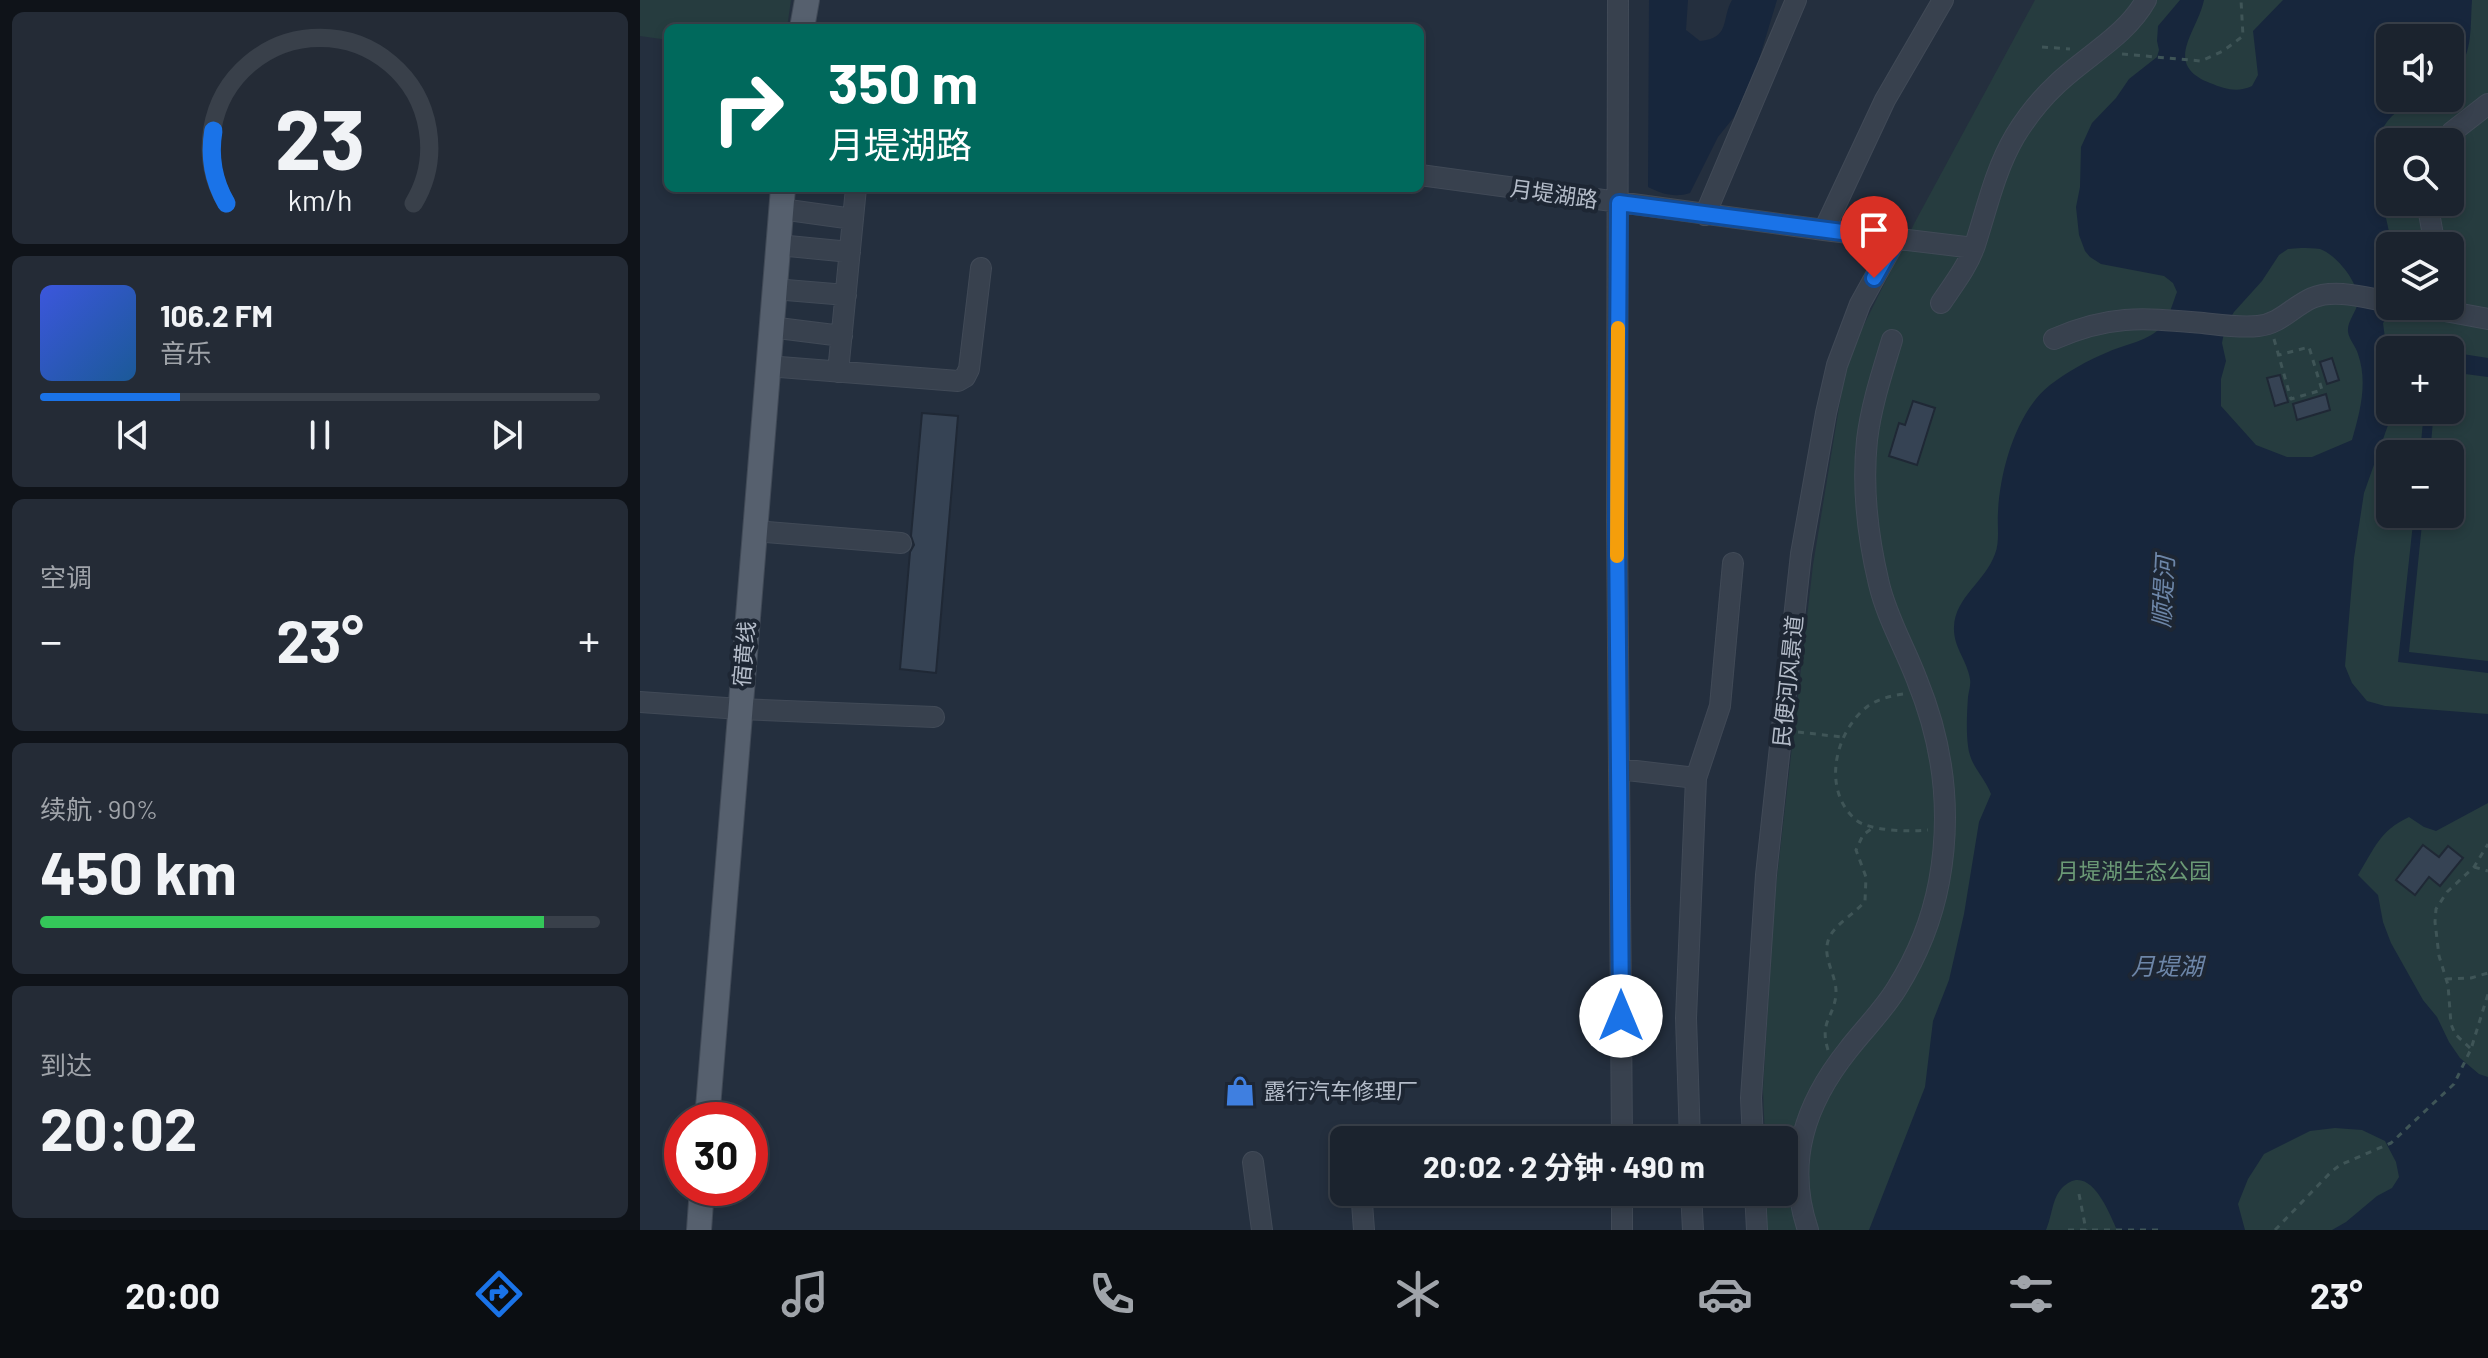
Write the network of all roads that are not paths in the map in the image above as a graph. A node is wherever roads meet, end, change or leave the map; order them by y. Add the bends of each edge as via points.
1 (807, 0) edge
2 (1618, 0) edge
3 (1796, 0) edge
4 (1943, 0) edge
5 (2146, 0) edge
6 (803, 24) edge
7 (2488, 104) edge
8 (2457, 128) edge
9 (1424, 176) edge
10 (856, 192) edge
11 (782, 198) edge
12 (1619, 203) junction
13 (1705, 215) junction
14 (853, 219) junction
15 (1824, 230) junction
16 (1896, 239) junction
17 (778, 245) junction
18 (1974, 248) junction
19 (850, 252) junction
20 (981, 268) dead end
21 (774, 289) junction
22 (846, 295) junction
23 (2376, 300) edge
24 (1941, 303) dead end
25 (2464, 314) edge
26 (2488, 319) edge
27 (770, 327) junction
28 (842, 336) junction
29 (2054, 339) dead end
30 (1892, 340) dead end
31 (767, 366) junction
32 (838, 372) junction
33 (754, 531) junction
34 (901, 543) dead end
35 (1733, 563) dead end
36 (640, 702) edge
37 (740, 709) junction
38 (934, 717) dead end
39 (1619, 769) junction
40 (1696, 778) junction
41 (708, 1102) edge
42 (1622, 1126) edge
43 (1690, 1126) edge
44 (1752, 1126) edge
45 (1253, 1162) dead end
46 (701, 1206) edge
47 (1362, 1206) edge
48 (1622, 1206) edge
49 (1692, 1206) edge
50 (1756, 1206) edge
51 (699, 1230) edge
52 (1262, 1230) edge
53 (1364, 1230) edge
54 (1622, 1230) edge
55 (1693, 1230) edge
56 (1757, 1230) edge
57 (1808, 1230) edge

1 - 6 main road
2 - 12 street
3 - 13 street
4 - 15 street via 1885,100
5 - 18 street via 2122,30 2058,83 2016,135
7 - 8 street
9 - 12 street, 月堤湖路
10 - 14 street
11 - 14 street
11 - 17 main road, 宿黄线
12 - 13 street, 月堤湖路
12 - 39 street
13 - 15 street, 月堤湖路
14 - 19 street
15 - 16 street, 月堤湖路
16 - 18 street, 月堤湖路
16 - 44 street, 民便河风景道 via 1860,304 1837,365 1801,554 1766,875
17 - 19 street
17 - 21 main road, 宿黄线
18 - 24 street
19 - 22 street
20 - 32 street via 965,377 958,381
21 - 22 street
21 - 27 main road, 宿黄线
22 - 28 street
23 - 29 street via 2322,295 2270,324 2144,318 2100,322
25 - 26 street
27 - 28 street
27 - 31 main road, 宿黄线
28 - 32 street
30 - 57 street via 1867,440 1871,547 1890,620 1922,694 1939,756 1946,828 1938,885 1920,945 1897,988 1835,1068 1804,1131 1797,1177
31 - 32 street
31 - 33 main road, 宿黄线
33 - 34 street
33 - 37 main road, 宿黄线
35 - 40 street via 1720,706
36 - 37 street
37 - 38 street
37 - 41 main road, 宿黄线
39 - 40 street
39 - 42 street
40 - 43 street via 1686,1018
45 - 52 street
46 - 51 main road
47 - 53 street
48 - 54 street
49 - 55 street
50 - 56 street

